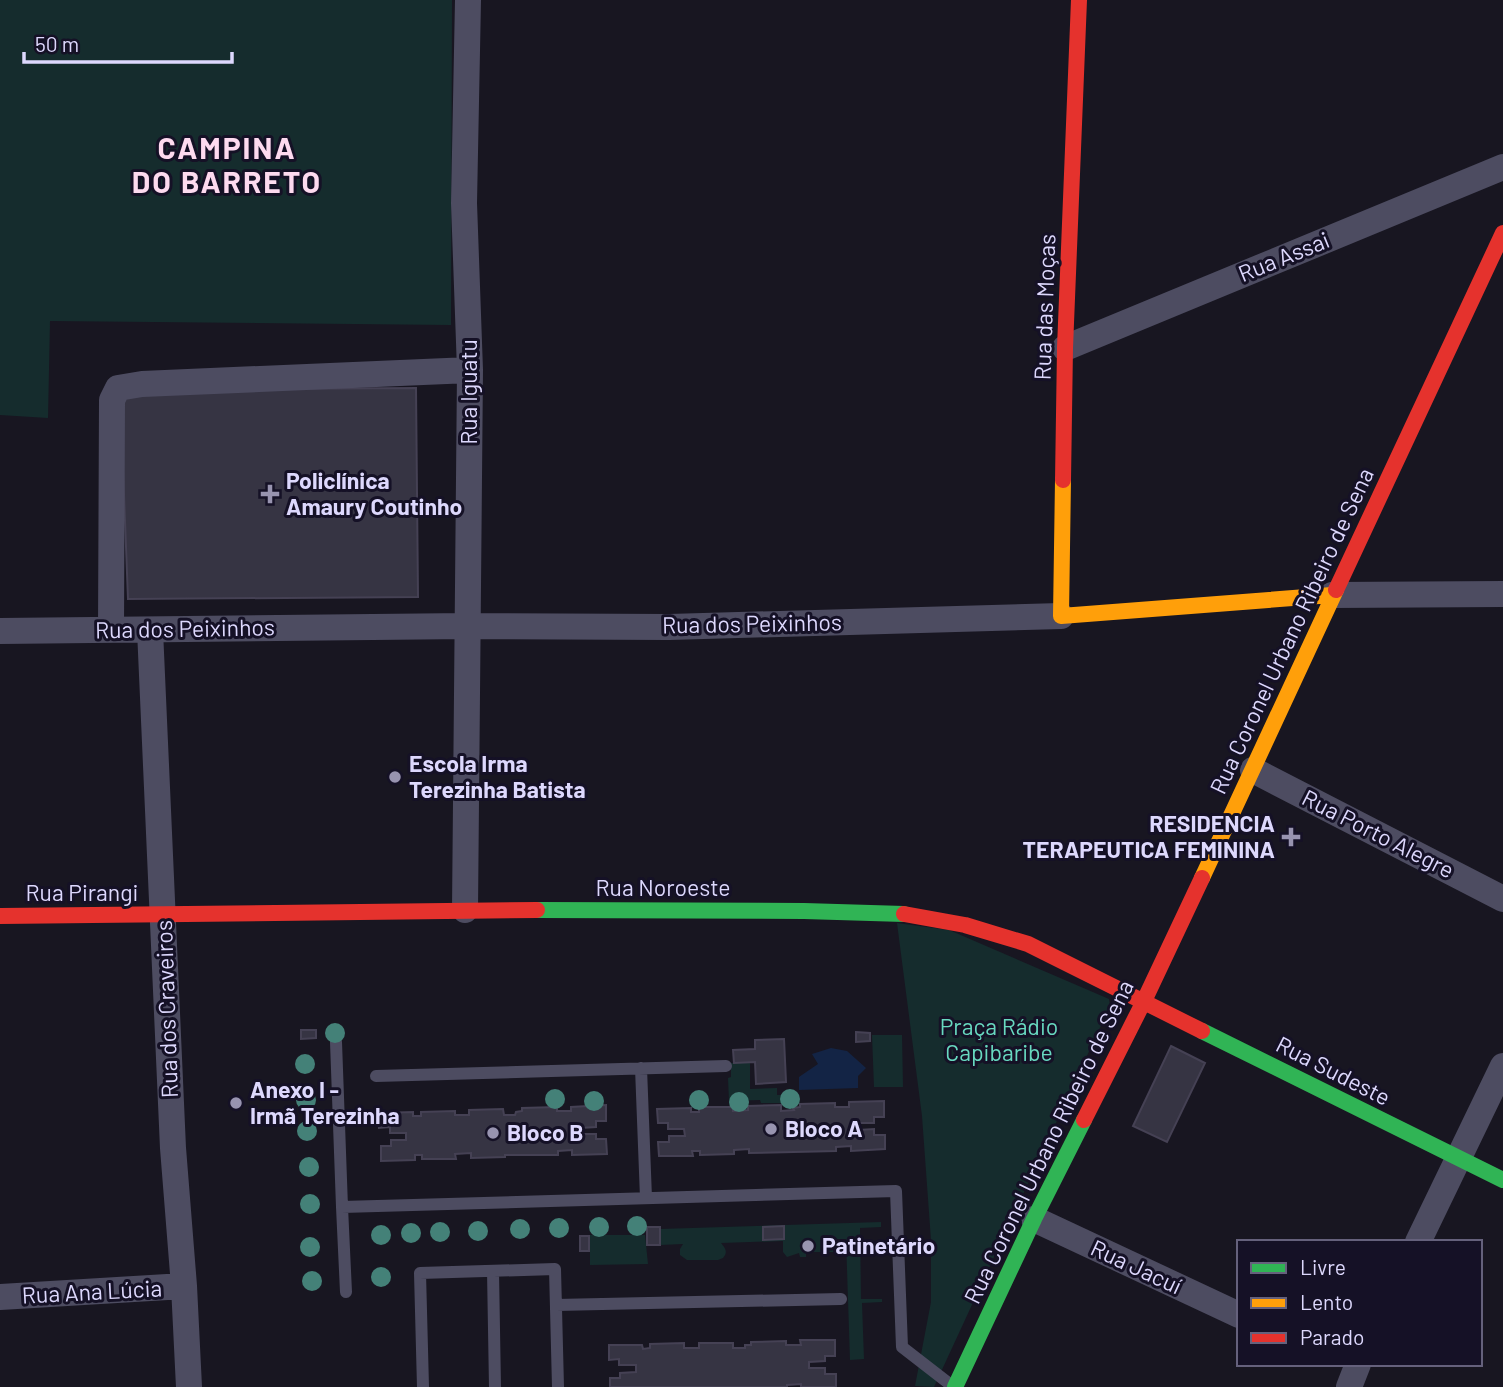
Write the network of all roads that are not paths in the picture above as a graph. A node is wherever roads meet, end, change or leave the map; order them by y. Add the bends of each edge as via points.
1 (468, 0) edge
2 (1079, 0) edge
3 (1503, 167) edge
4 (1503, 233) edge
5 (1065, 348) junction
6 (470, 369) junction
7 (1503, 594) edge
8 (1332, 595) junction
9 (1061, 617) junction
10 (467, 626) junction
11 (111, 630) junction
12 (150, 630) junction
13 (0, 631) edge
14 (1253, 770) junction
15 (1503, 899) edge
16 (465, 910) junction
17 (164, 915) junction
18 (0, 916) edge
19 (1144, 1001) junction
20 (336, 1042) dead end
21 (726, 1066) dead end
22 (1503, 1066) edge
23 (641, 1068) junction
24 (376, 1076) dead end
25 (1458, 1159) junction
26 (1503, 1180) edge
27 (646, 1198) junction
28 (342, 1207) junction
29 (1034, 1219) junction
30 (1419, 1240) edge
31 (493, 1271) junction
32 (184, 1286) junction
33 (346, 1293) dead end
34 (0, 1297) edge
35 (841, 1299) dead end
36 (556, 1305) junction
37 (1237, 1314) edge
38 (189, 1387) edge
39 (423, 1387) edge
40 (495, 1387) edge
41 (558, 1387) edge
42 (955, 1387) edge

1 - 6 street, Rua Iguatu via 464,203
2 - 5 street, Rua das Moças
3 - 5 street, Rua Assai
4 - 8 street, Rua Coronel Urbano Ribeiro de Sena
5 - 9 street, Rua das Moças
6 - 10 street, Rua Iguatu
6 - 11 street via 118,388 112,400
7 - 8 street, Rua dos Peixinhos
8 - 9 street, Rua dos Peixinhos
8 - 14 street, Rua Coronel Urbano Ribeiro de Sena
9 - 10 street, Rua dos Peixinhos via 669,627
10 - 12 street, Rua dos Peixinhos
10 - 16 street, Rua Iguatu
11 - 12 street, Rua dos Peixinhos
11 - 13 street, Rua dos Peixinhos
12 - 17 street, Rua dos Craveiros
14 - 15 street, Rua Porto Alegre
14 - 19 street, Rua Coronel Urbano Ribeiro de Sena
16 - 17 street, Rua Noroeste
16 - 19 street, Rua Noroeste via 912,914 1028,944
17 - 18 street, Rua Pirangi
17 - 32 street, Rua dos Craveiros via 173,1148
19 - 25 street, Rua Sudeste
19 - 29 street, Rua Coronel Urbano Ribeiro de Sena
20 - 28 lane
21 - 23 lane
22 - 25 street
23 - 24 lane
23 - 27 lane
25 - 26 street, Rua Sudeste
25 - 30 street
27 - 28 lane
27 - 42 lane via 896,1191 902,1346
28 - 33 lane
29 - 37 street, Rua Jacuí
29 - 42 street, Rua Coronel Urbano Ribeiro de Sena
31 - 36 lane via 555,1269
31 - 39 lane via 420,1273
31 - 40 lane
32 - 34 street, Rua Ana Lúcia
32 - 38 street, Rua dos Craveiros
35 - 36 lane
36 - 41 lane

